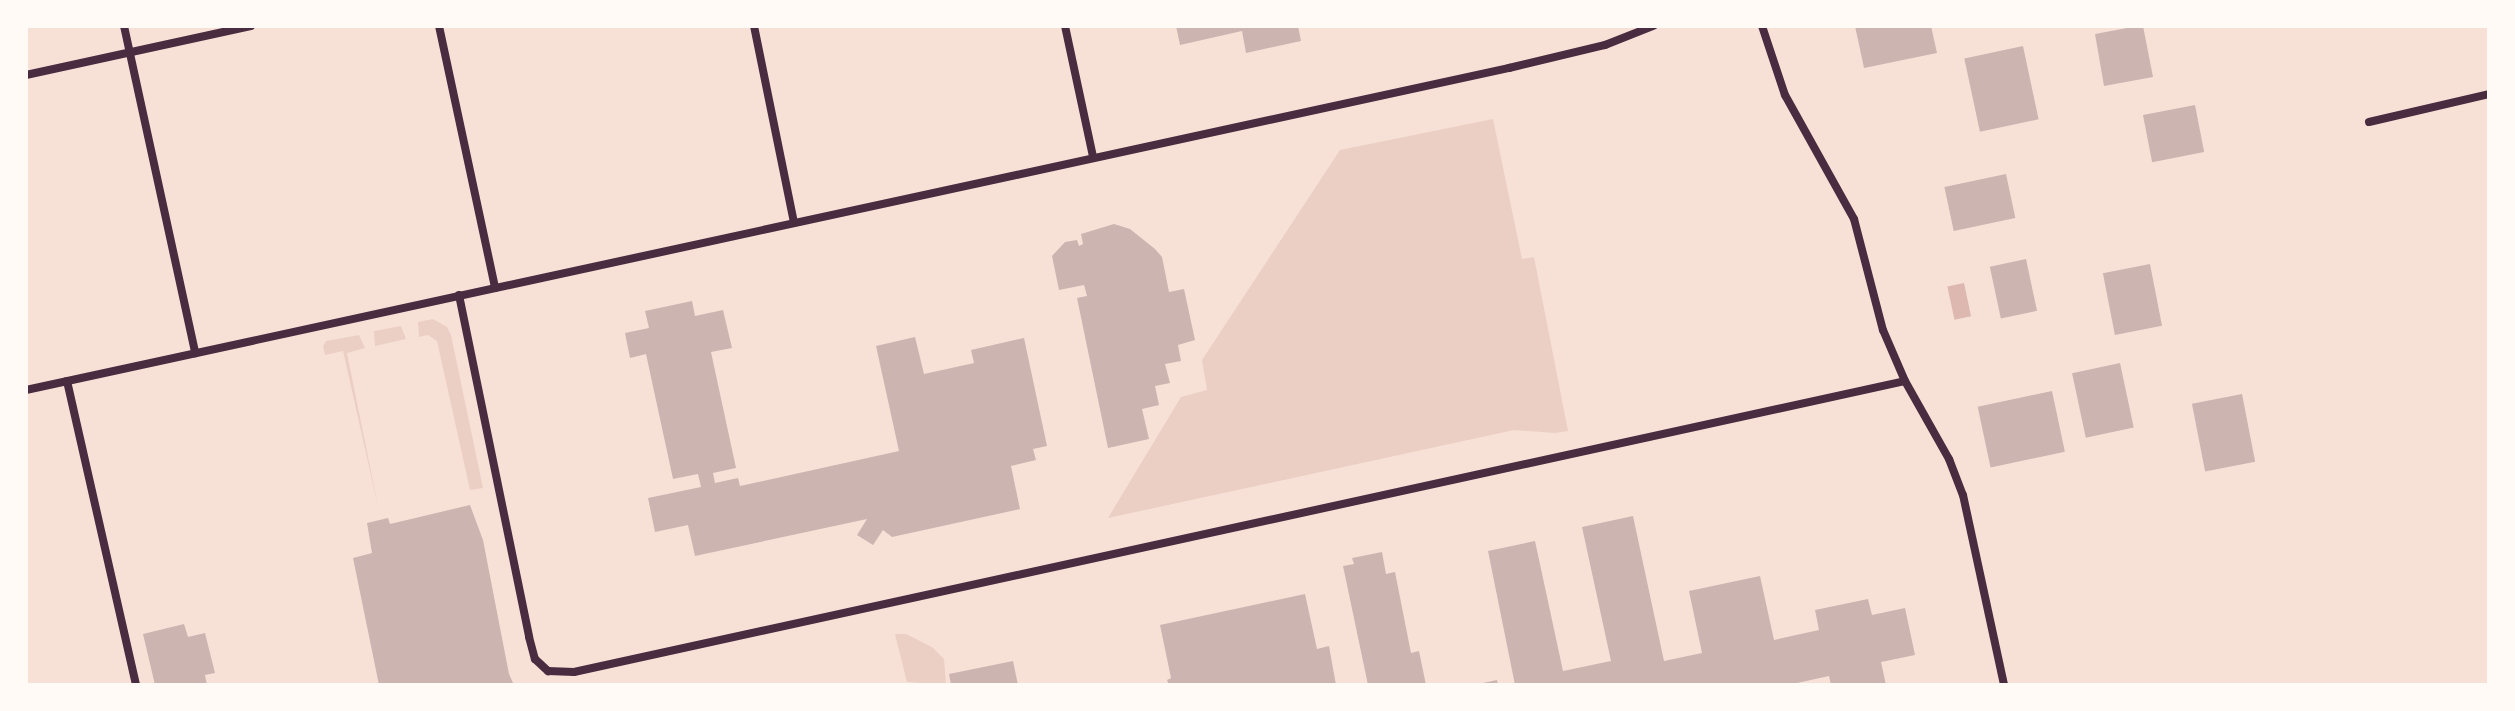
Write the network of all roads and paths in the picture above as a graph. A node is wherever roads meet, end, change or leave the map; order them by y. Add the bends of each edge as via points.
1 (124, 26) edge
2 (251, 26) edge
3 (439, 26) edge
4 (754, 26) edge
5 (1065, 26) edge
6 (1653, 26) edge
7 (1762, 26) edge
8 (130, 53) junction
9 (26, 75) edge
10 (2489, 94) edge
11 (2369, 122) dead end
12 (1093, 157) junction
13 (794, 222) junction
14 (495, 288) junction
15 (459, 295) junction
16 (195, 353) junction
17 (67, 381) junction
18 (1905, 381) junction
19 (26, 390) edge
20 (136, 685) edge
21 (2004, 685) edge

1 - 8 street
2 - 8 street
3 - 14 street
4 - 13 street
5 - 12 street
6 - 12 street via 1605,45 1509,68
7 - 18 street via 1785,95 1854,219 1883,330
8 - 9 street
8 - 16 street
10 - 11 street
12 - 13 street
13 - 14 street
14 - 15 street
15 - 16 street
15 - 18 street via 529,637 535,659 548,671 574,672
16 - 17 street
17 - 19 street
17 - 20 street
18 - 21 street via 1963,495

